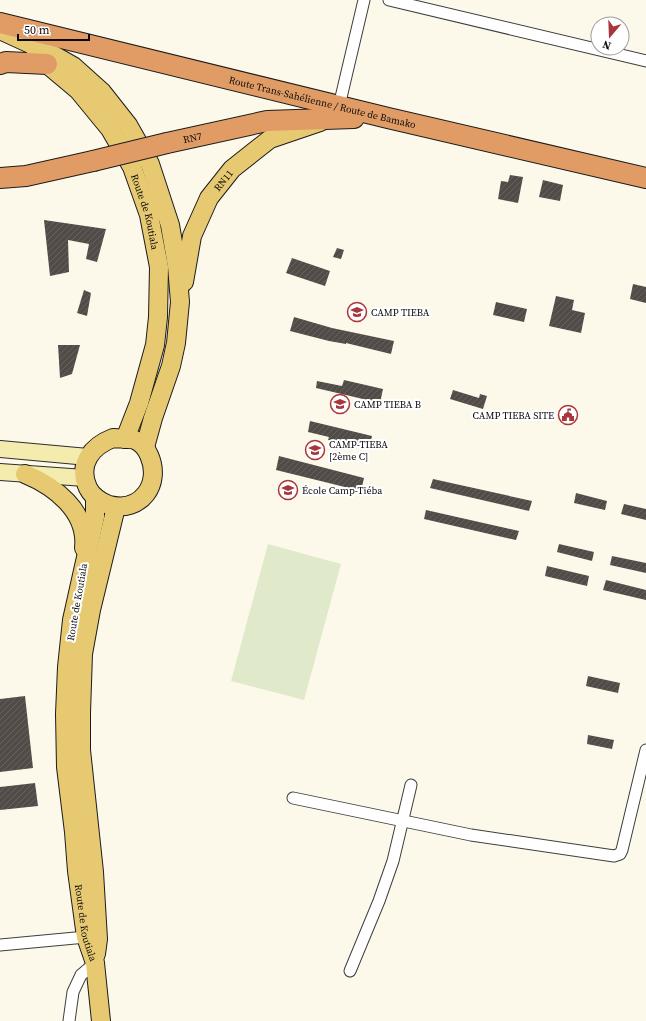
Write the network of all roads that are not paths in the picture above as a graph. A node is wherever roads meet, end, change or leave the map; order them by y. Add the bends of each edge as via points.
1 (364, 0) edge
2 (389, 0) edge
3 (0, 23) edge
4 (0, 30) edge
5 (0, 44) edge
6 (646, 62) edge
7 (0, 64) edge
8 (47, 64) junction
9 (337, 112) junction
10 (388, 118) joint
11 (0, 178) edge
12 (646, 178) edge
13 (180, 302) junction
14 (125, 439) junction
15 (145, 447) junction
16 (0, 449) edge
17 (88, 457) junction
18 (0, 472) edge
19 (25, 474) junction
20 (85, 478) junction
21 (95, 497) junction
22 (116, 506) junction
23 (78, 588) junction
24 (646, 750) edge
25 (411, 784) dead end
26 (293, 798) dead end
27 (403, 821) junction
28 (86, 937) junction
29 (0, 945) edge
30 (95, 963) junction
31 (350, 971) dead end
32 (69, 1021) edge
33 (101, 1021) edge

1 - 9 street
2 - 6 street
3 - 9 highway, Route Trans-Sahélienne / Route de Bamako
4 - 13 main road, RN11 via 73,66 102,92 128,125 150,164 170,225
5 - 8 main road, Route de Koutiala
7 - 8 highway
8 - 14 main road, Route de Koutiala via 78,90 110,129 132,167 149,215 159,267 158,317 155,345
9 - 10 highway, RN7
9 - 11 highway, RN7, bridge via 267,121 26,176
9 - 13 main road, RN11 / RN11 via 270,139 232,169 209,198 192,236
10 - 12 highway, Route Trans-Sahélienne / Route de Bamako
13 - 15 main road, RN11 via 171,366
14 - 15 main road via 135,440
14 - 17 main road via 114,438 103,442 94,448
15 - 22 main road via 152,460 152,483 138,502
16 - 17 street
17 - 20 main road
18 - 19 street
19 - 20 street
19 - 23 main road via 55,490 69,503 80,521 84,544
20 - 21 main road, Route de Koutiala
21 - 22 main road
21 - 23 main road, Route de Koutiala via 95,517
22 - 30 main road, Route de Koutiala via 83,654 81,750 94,872 98,939
23 - 28 main road, Route de Koutiala via 66,667 66,767 76,871
24 - 27 street via 622,850 614,856 471,835
25 - 27 street
26 - 27 street
27 - 31 street via 379,901
28 - 29 street
28 - 30 main road, Route de Koutiala
30 - 32 street via 81,975 73,992
30 - 33 main road

